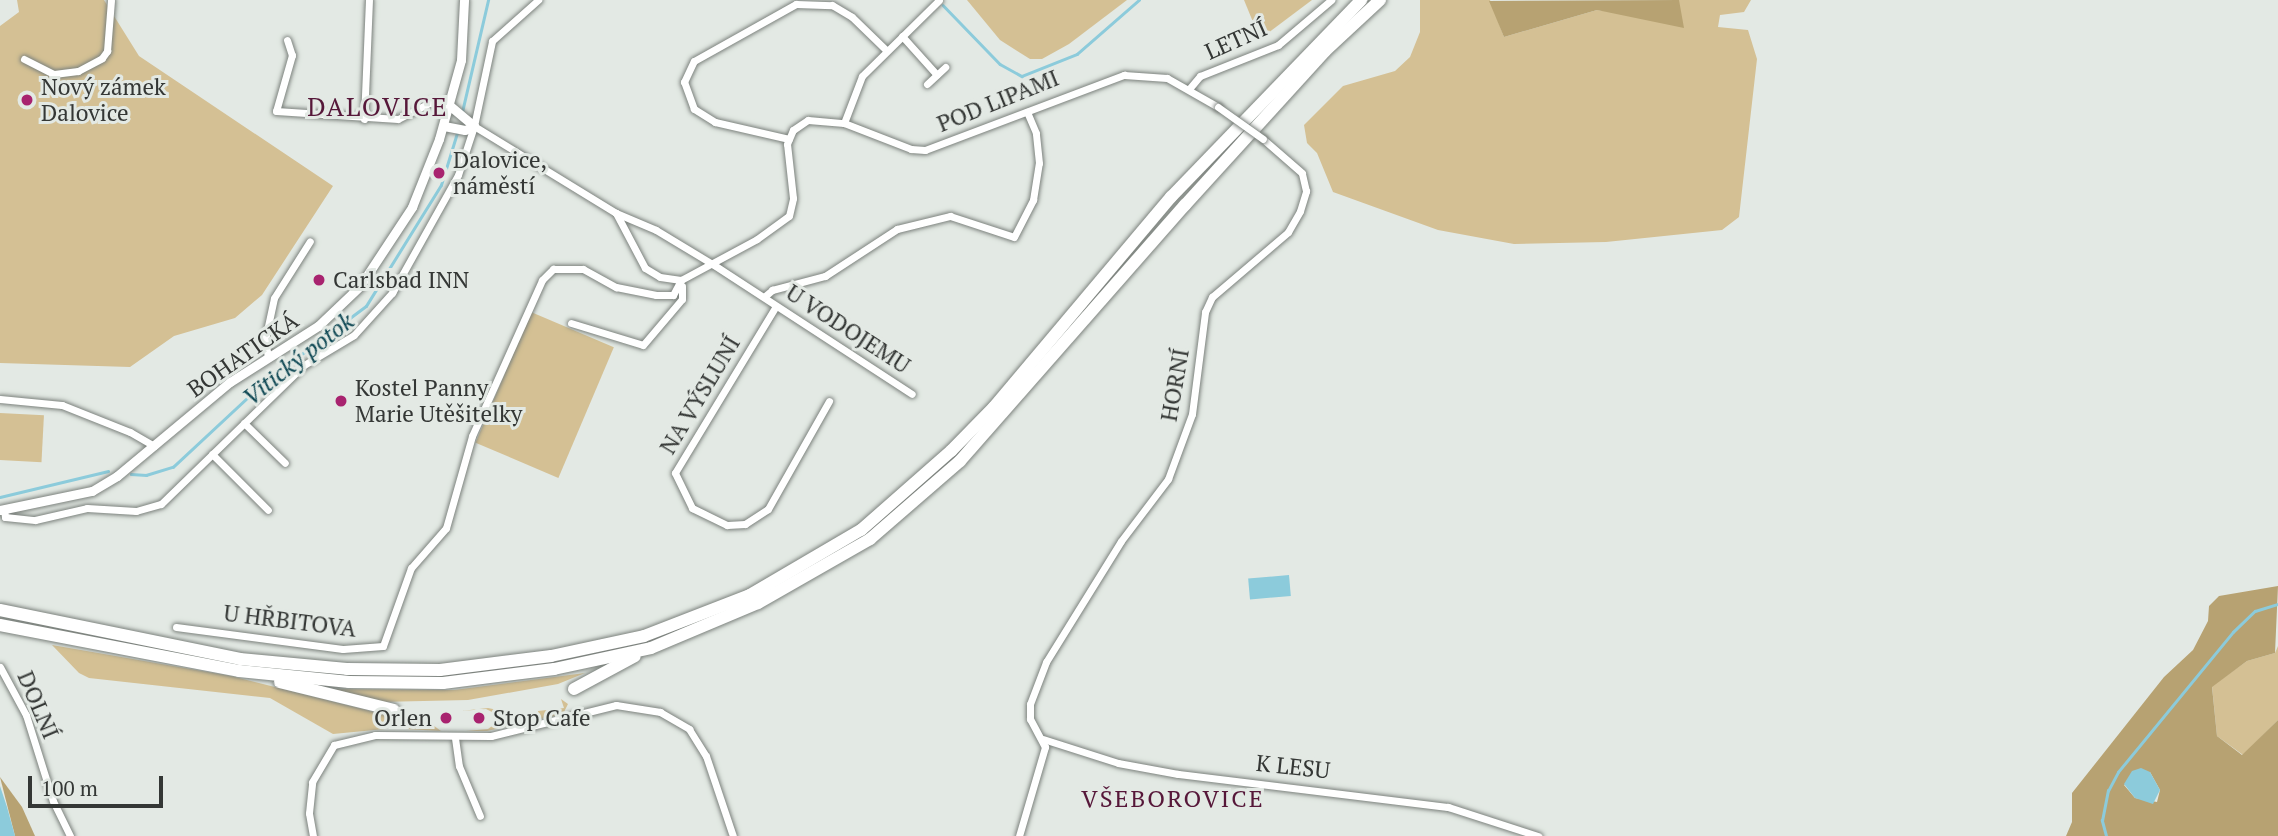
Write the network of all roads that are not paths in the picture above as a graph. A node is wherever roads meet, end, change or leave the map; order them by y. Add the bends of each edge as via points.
1 (111, 0) edge
2 (369, 0) edge
3 (464, 0) edge
4 (538, 0) edge
5 (939, 0) edge
6 (1331, 0) edge
7 (1361, 0) edge
8 (1380, 0) edge
9 (902, 36) junction
10 (288, 40) dead end
11 (886, 50) junction
12 (24, 59) dead end
13 (945, 67) dead end
14 (937, 75) junction
15 (927, 84) dead end
16 (1189, 89) junction
17 (452, 109) junction
18 (1027, 112) junction
19 (365, 119) junction
20 (844, 123) junction
21 (447, 127) junction
22 (469, 128) junction
23 (789, 139) junction
24 (616, 213) junction
25 (310, 241) dead end
26 (714, 265) junction
27 (681, 283) junction
28 (764, 297) junction
29 (776, 306) junction
30 (571, 323) dead end
31 (268, 357) junction
32 (912, 394) dead end
33 (0, 399) edge
34 (829, 401) dead end
35 (244, 423) junction
36 (153, 446) junction
37 (212, 454) junction
38 (285, 463) dead end
39 (268, 510) dead end
40 (3, 512) edge
41 (0, 610) edge
42 (0, 625) edge
43 (176, 627) dead end
44 (651, 648) junction
45 (0, 667) edge
46 (239, 671) junction
47 (574, 689) dead end
48 (394, 710) dead end
49 (456, 738) junction
50 (1043, 739) junction
51 (480, 816) dead end
52 (70, 836) edge
53 (313, 836) edge
54 (733, 836) edge
55 (1019, 836) edge
56 (1538, 836) edge

1 - 12 street via 107,51 102,58 78,71 54,74
2 - 19 street
3 - 17 street, BOHATICKÁ via 461,60
4 - 22 street via 492,41
5 - 9 street
6 - 16 street, LETNÍ via 1278,45 1200,76
7 - 41 highway via 1171,197 1003,397 951,451 861,530 750,595 644,636 537,659 440,670 347,669 240,659
8 - 44 highway via 1325,51 1194,194 960,461 870,539 758,603
9 - 11 street
9 - 14 street
10 - 19 street via 292,55 276,111
11 - 20 street via 862,76
11 - 23 street via 852,16 832,5 796,4 694,61 684,82 694,110 715,122
13 - 14 street
14 - 15 street
16 - 18 street, POD LIPAMI via 1167,78 1124,75
16 - 50 street, HORNÍ, bridge via 1263,139 1302,173 1306,191 1288,232 1212,297 1205,312 1199,375 1181,450 1168,479 1121,541 1046,662 1030,704 1030,719
17 - 19 street via 429,103 398,119
17 - 21 street, BOHATICKÁ
17 - 22 street via 467,117
18 - 20 street, POD LIPAMI via 925,150
18 - 28 street via 1036,133 1039,163 1033,200 1014,237 950,216 897,229 825,276 772,290
20 - 23 street, POD LIPAMI via 808,120
21 - 22 street
21 - 31 street, BOHATICKÁ via 412,207 360,286 318,326
22 - 24 street, U VODOJEMU
22 - 35 street via 458,175 392,293 354,335 304,365
23 - 26 street via 793,198 789,216
24 - 26 street, U VODOJEMU via 656,230
24 - 27 street via 645,268
25 - 31 street via 274,298 265,340
26 - 27 street
26 - 28 street, U VODOJEMU
27 - 30 street via 682,299 643,345
27 - 43 street, U HŘBITOVA via 673,295 635,292 583,269 552,270 542,280 472,436 446,528 411,568 383,646 343,649
28 - 29 street, U VODOJEMU
29 - 32 street, U VODOJEMU
29 - 34 street, NA VÝSLUNÍ via 675,473 692,508 727,525 745,524 768,509
31 - 36 street, BOHATICKÁ via 202,403
33 - 36 street via 62,405
35 - 37 street
35 - 38 street
36 - 40 street, BOHATICKÁ via 92,491
37 - 39 street
37 - 40 street via 169,499 147,509 87,508 35,520
42 - 46 highway
44 - 46 highway via 554,669 443,683 349,682
44 - 47 highway
45 - 52 street, DOLNÍ via 26,715 53,801
46 - 48 highway
49 - 51 street via 459,766
49 - 53 street via 375,735 334,745 312,782 309,813
49 - 54 street via 524,730 616,705 660,712 689,729 699,742
50 - 55 street via 1043,758
50 - 56 street, K LESU via 1118,763 1178,774 1448,807

